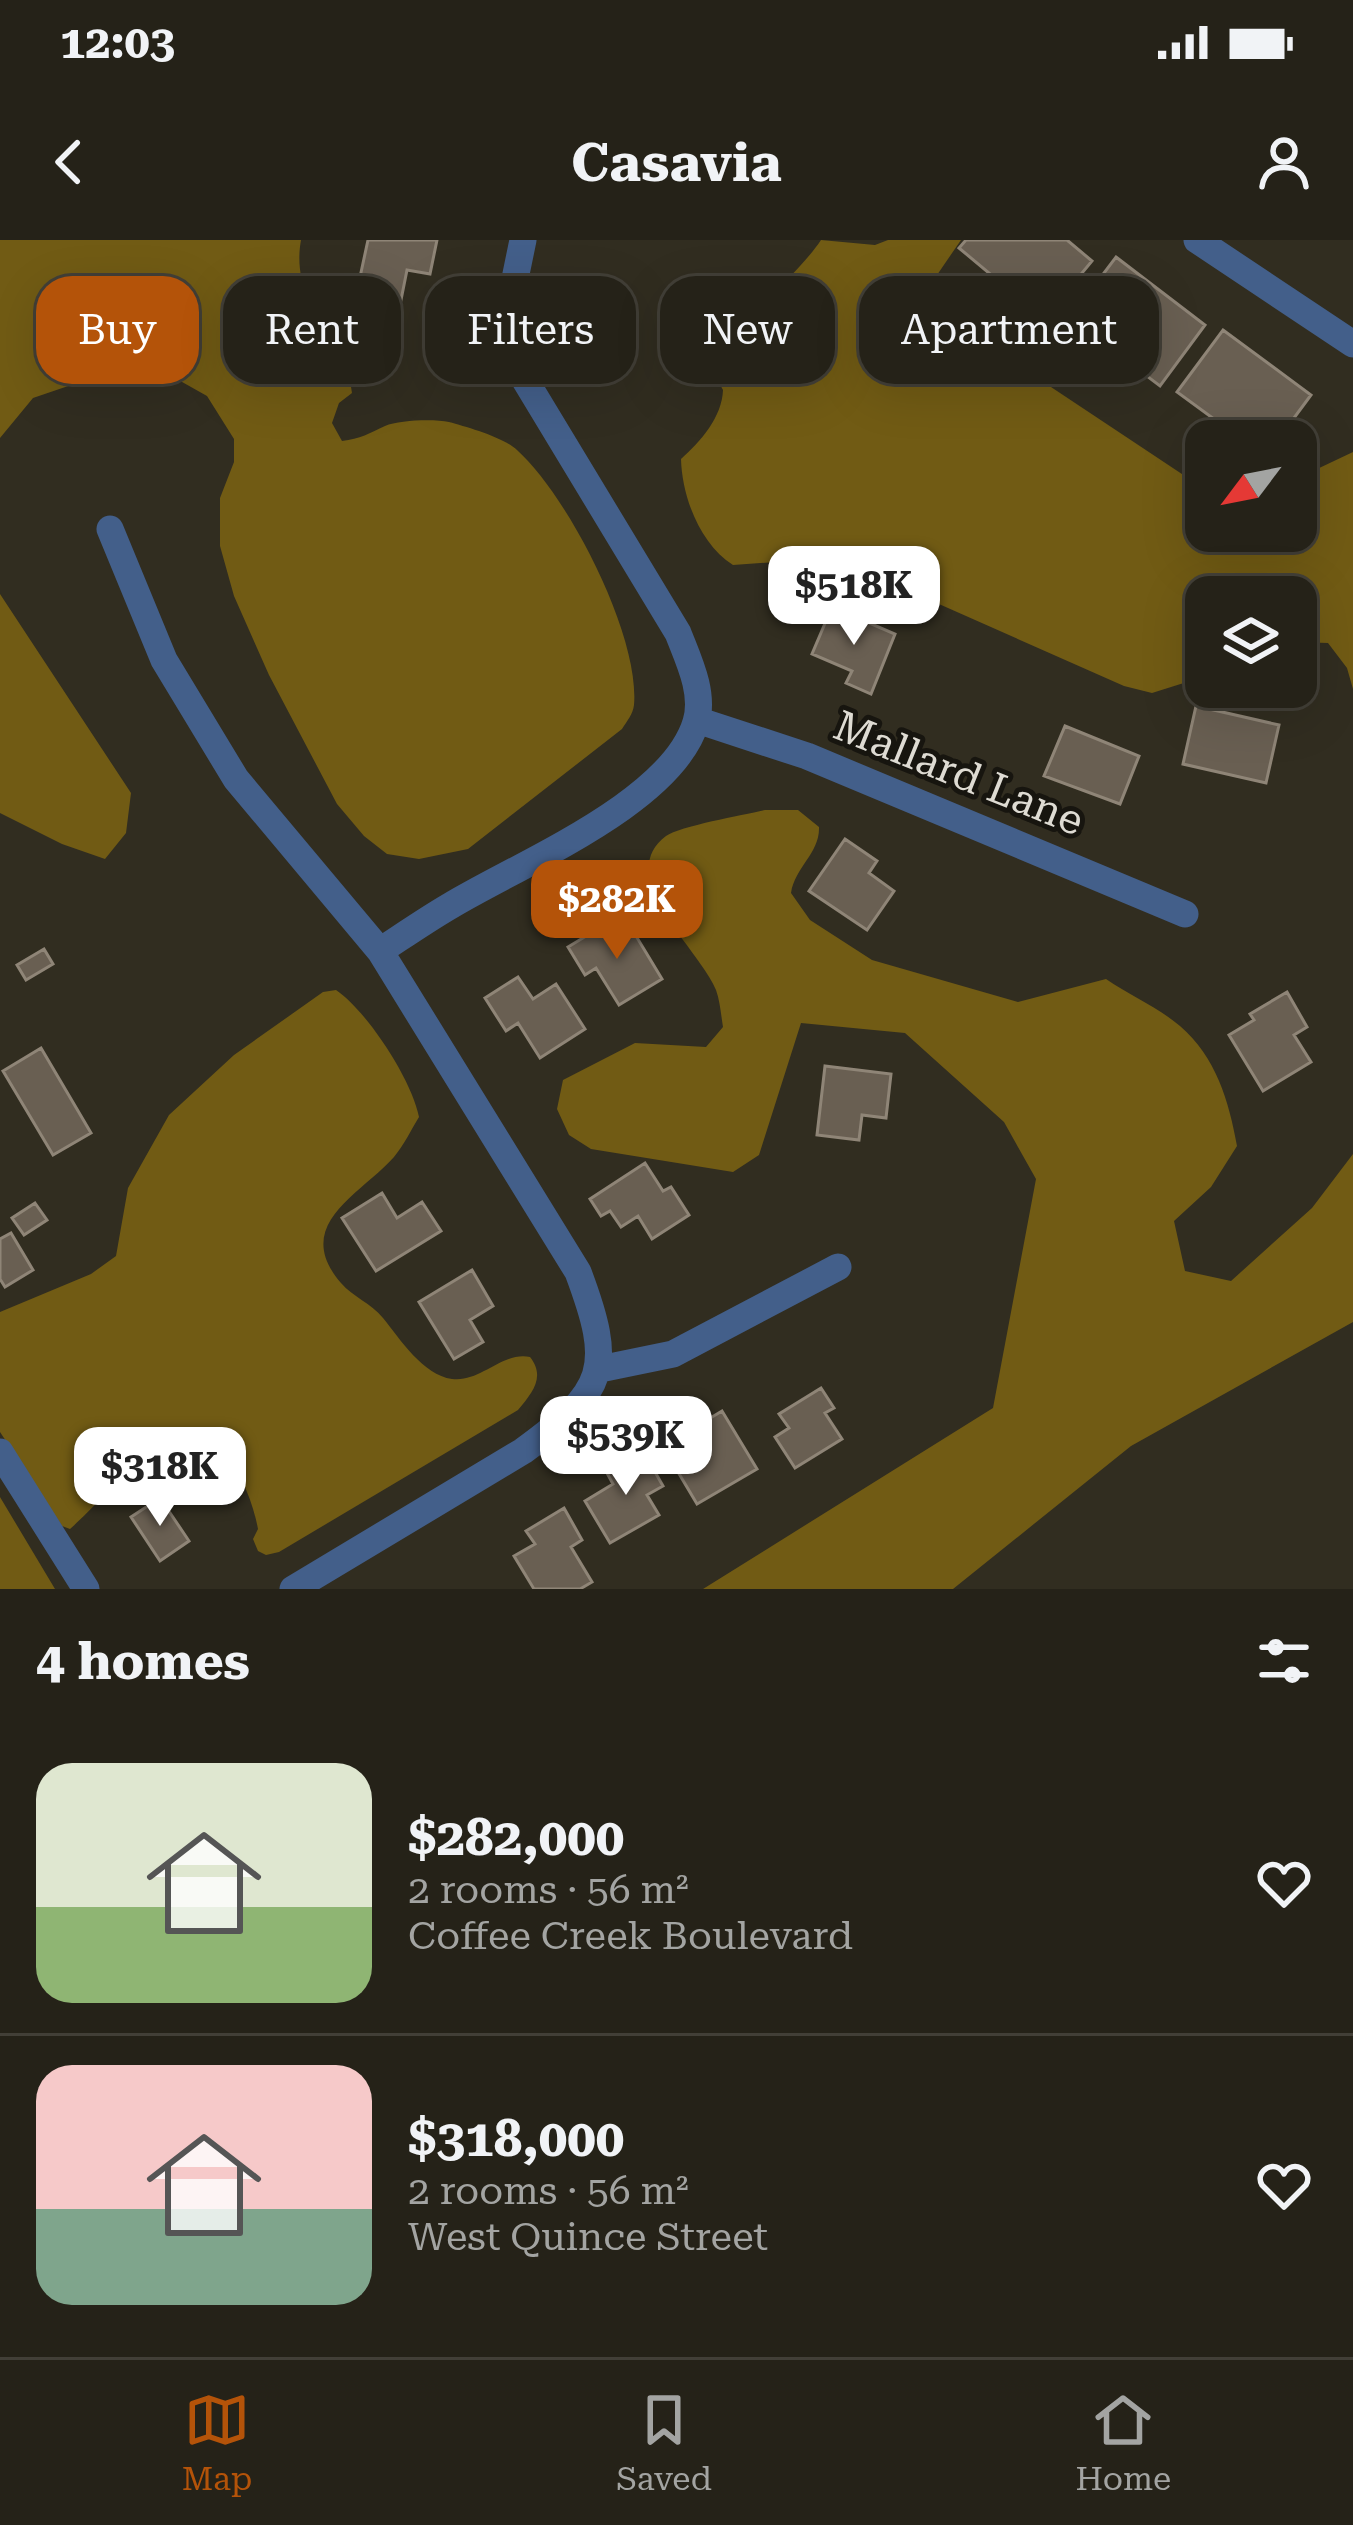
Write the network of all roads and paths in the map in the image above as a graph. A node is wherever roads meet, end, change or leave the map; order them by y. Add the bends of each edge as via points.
1 (523, 240) edge
2 (1197, 240) edge
3 (1353, 344) edge
4 (110, 529) dead end
5 (698, 720) junction
6 (1185, 914) dead end
7 (380, 951) junction
8 (838, 1267) dead end
9 (600, 1369) junction
10 (0, 1452) edge
11 (86, 1589) edge
12 (293, 1589) edge

1 - 5 street via 502,342 678,633 695,677
2 - 3 street
4 - 7 street via 164,660 236,779
5 - 6 street, Mallard Lane via 807,756
5 - 7 street via 673,766 611,815
7 - 9 street via 578,1272 598,1326
8 - 9 street via 673,1354
9 - 12 street via 583,1399 523,1451
10 - 11 street

